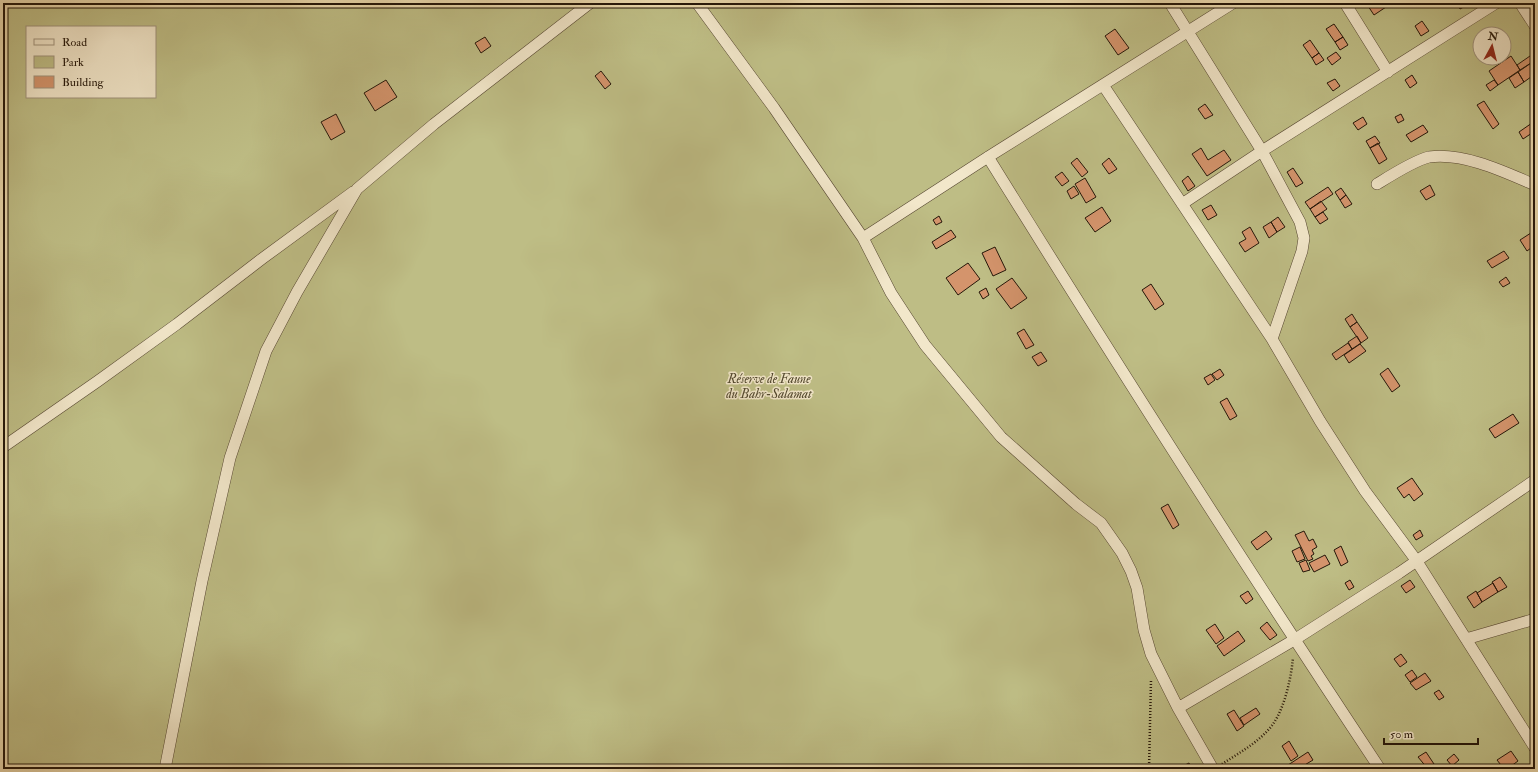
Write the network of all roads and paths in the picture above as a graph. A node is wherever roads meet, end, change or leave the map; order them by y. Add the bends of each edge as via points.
1 (590, 3) edge
2 (697, 3) edge
3 (1170, 3) edge
4 (1233, 3) edge
5 (1345, 3) edge
6 (1496, 3) edge
7 (1520, 3) edge
8 (1535, 26) edge
9 (1188, 32) junction
10 (1388, 72) junction
11 (1103, 85) junction
12 (1262, 151) junction
13 (988, 157) junction
14 (1377, 184) dead end
15 (1535, 186) edge
16 (358, 189) junction
17 (1182, 204) junction
18 (863, 238) junction
19 (1272, 339) junction
20 (3, 448) edge
21 (1535, 480) edge
22 (1416, 560) junction
23 (1535, 619) edge
24 (1466, 638) junction
25 (1294, 640) junction
26 (1151, 676) dead end
27 (1178, 708) junction
28 (1535, 748) edge
29 (1215, 768) edge
30 (165, 769) edge
31 (1149, 769) edge
32 (1380, 769) edge

1 - 16 street via 434,124
2 - 18 street via 774,108
3 - 9 street
4 - 9 street
5 - 10 street
6 - 10 street
7 - 8 street
9 - 11 street
9 - 12 street
10 - 12 street
11 - 13 street
11 - 17 street
12 - 17 street
12 - 19 street via 1300,222 1304,238 1302,252
13 - 18 street
13 - 25 street via 1116,363
14 - 15 street via 1428,157 1451,157 1491,166
16 - 20 street via 177,324
16 - 30 street via 297,292 266,351 230,458 202,581
17 - 19 street
18 - 27 street via 891,293 925,345 1001,437 1101,524 1122,553 1137,588 1151,654
19 - 22 street via 1320,422
21 - 22 street
22 - 24 street
22 - 25 street
23 - 24 street
24 - 28 street
25 - 27 street
25 - 29 path via 1289,684 1274,723 1263,735
25 - 32 street
26 - 31 path
27 - 29 street

